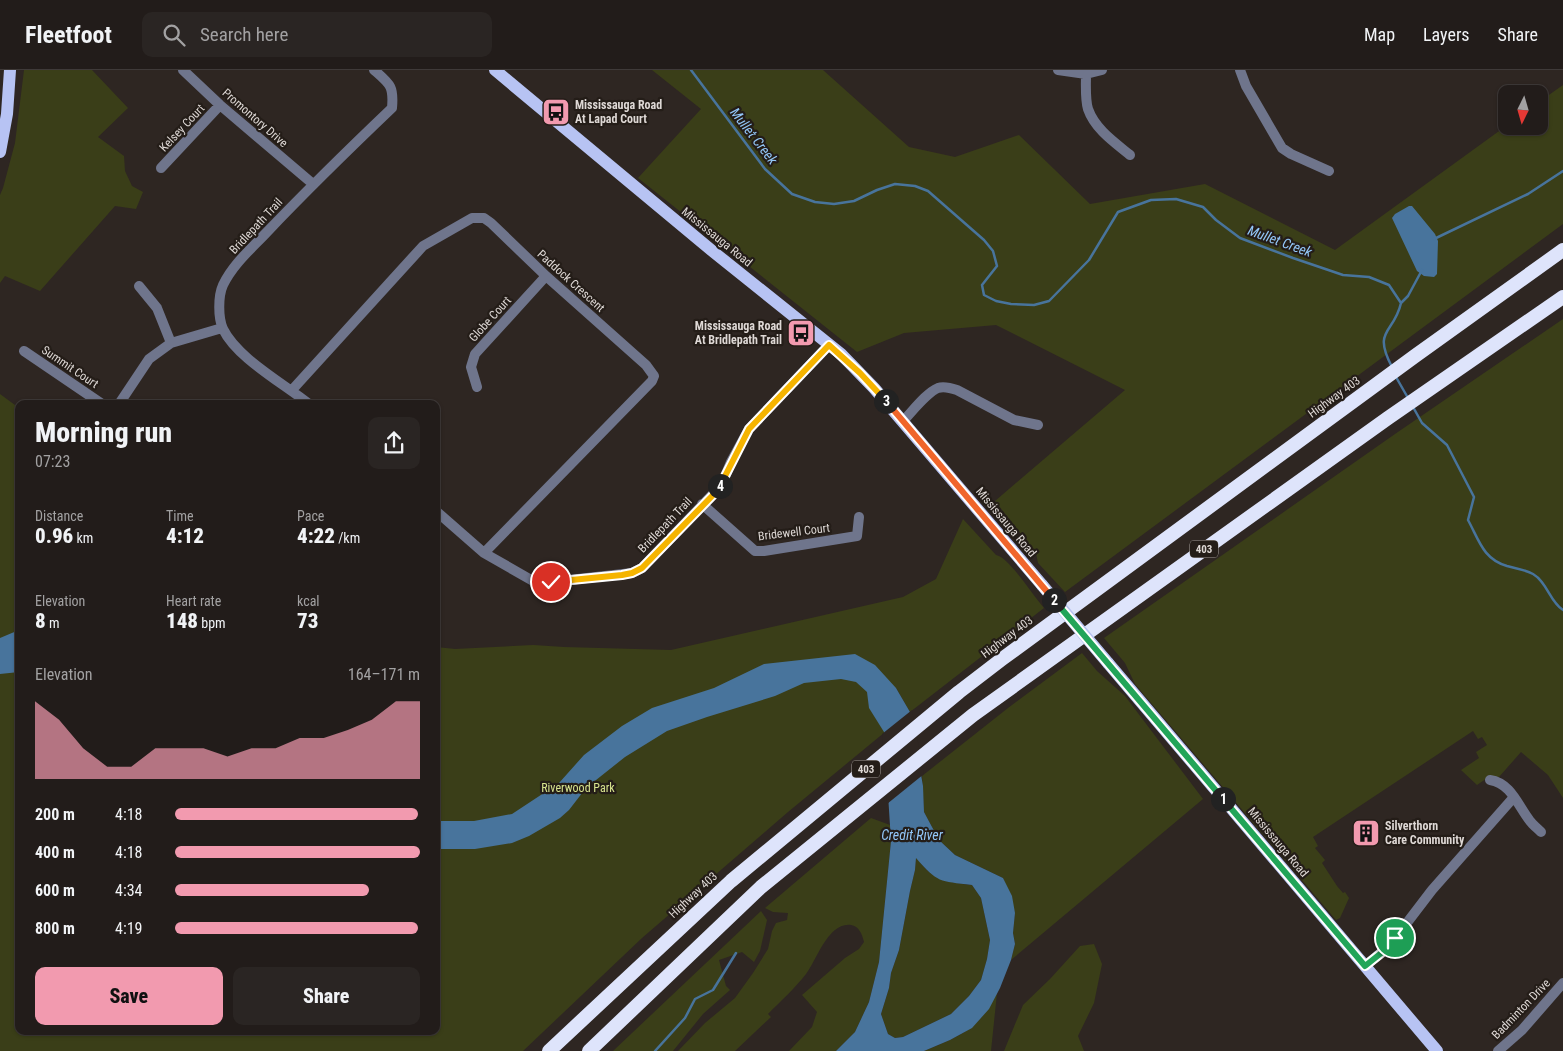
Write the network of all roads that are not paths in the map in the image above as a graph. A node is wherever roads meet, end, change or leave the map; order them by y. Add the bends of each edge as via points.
1 (10, 70) edge
2 (183, 70) edge
3 (374, 70) edge
4 (495, 70) edge
5 (1058, 70) edge
6 (1102, 70) edge
7 (1240, 70) edge
8 (1086, 74) junction
9 (220, 105) junction
10 (0, 152) edge
11 (1130, 155) dead end
12 (161, 168) dead end
13 (1329, 171) dead end
14 (313, 184) junction
15 (1563, 250) edge
16 (546, 276) junction
17 (138, 286) dead end
18 (1563, 297) edge
19 (222, 328) junction
20 (171, 343) junction
21 (829, 345) junction
22 (24, 351) dead end
23 (477, 387) dead end
24 (292, 390) junction
25 (96, 400) edge
26 (122, 400) edge
27 (304, 400) edge
28 (903, 421) junction
29 (1038, 424) dead end
30 (702, 504) junction
31 (440, 514) edge
32 (859, 517) dead end
33 (484, 553) junction
34 (1490, 780) dead end
35 (1514, 797) junction
36 (1541, 832) dead end
37 (1365, 966) junction
38 (1563, 983) edge
39 (549, 1051) edge
40 (589, 1051) edge
41 (1437, 1051) edge
42 (1498, 1051) edge

1 - 10 main road
2 - 9 street, Promontory Drive
3 - 14 street, Bridlepath Trail via 393,92 392,108
4 - 21 main road, Mississauga Road
5 - 8 street
6 - 8 street
7 - 13 street via 1282,148
8 - 11 street via 1088,108 1093,119
9 - 12 street, Kelsey Court
9 - 14 street, Promontory Drive
14 - 19 street, Bridlepath Trail via 233,268 222,286 219,304
15 - 39 highway, Highway 403 / 403 via 959,692 731,881
16 - 23 street, Globe Court via 475,354 471,366
16 - 24 street, Paddock Crescent via 491,223 484,218 472,218 423,246
16 - 33 street, Paddock Crescent via 646,365 654,376
17 - 20 street via 157,308
18 - 40 highway, 403 via 973,715 767,882
19 - 20 street
19 - 24 street, Bridlepath Trail via 232,344
20 - 26 street via 149,360
21 - 28 main road, Mississauga Road via 860,373
21 - 30 street, Bridlepath Trail via 749,429 724,479
22 - 25 street, Summit Court
24 - 27 street, Bridlepath Trail
28 - 29 street via 929,394 938,388 948,387 1014,420
28 - 37 main road, Mississauga Road, bridge
30 - 32 street, Bridewell Court via 755,550 764,552 857,536
30 - 33 street, Bridlepath Trail via 642,568 632,573 533,581
31 - 33 street, Bridlepath Trail
34 - 35 street via 1502,784
35 - 36 street via 1528,820
35 - 37 street via 1432,890 1390,945
37 - 41 main road, Mississauga Road
38 - 42 street, Badminton Drive via 1522,1030

